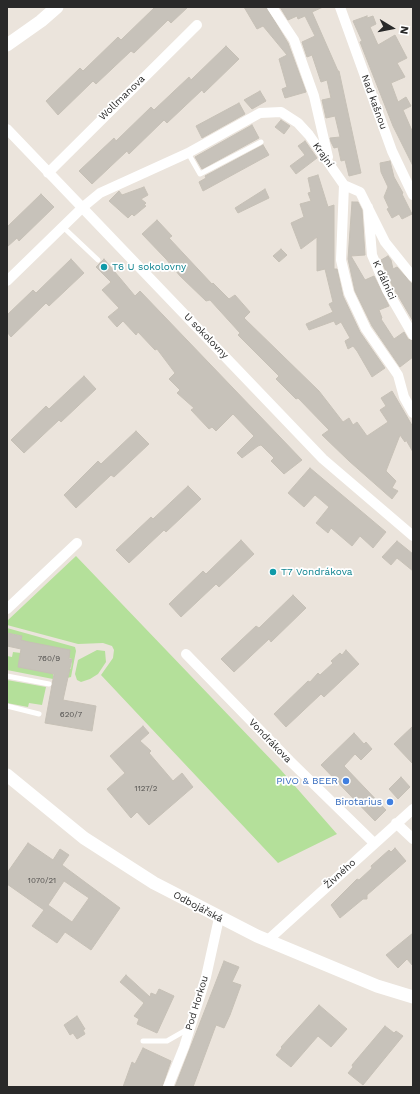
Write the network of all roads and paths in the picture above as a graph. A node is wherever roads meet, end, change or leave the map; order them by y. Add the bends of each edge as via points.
1 (57, 7) edge
2 (272, 7) edge
3 (340, 7) edge
4 (197, 25) dead end
5 (7, 45) edge
6 (7, 129) edge
7 (261, 142) dead end
8 (188, 153) junction
9 (329, 162) junction
10 (48, 173) junction
11 (344, 185) junction
12 (413, 195) edge
13 (83, 207) junction
14 (368, 207) junction
15 (63, 227) junction
16 (98, 260) dead end
17 (413, 277) edge
18 (7, 281) edge
19 (413, 334) edge
20 (413, 413) edge
21 (413, 536) edge
22 (77, 543) dead end
23 (7, 609) edge
24 (186, 654) dead end
25 (7, 676) edge
26 (49, 684) dead end
27 (7, 706) edge
28 (39, 714) dead end
29 (7, 775) edge
30 (413, 809) edge
31 (396, 823) junction
32 (413, 839) edge
33 (374, 843) junction
34 (219, 918) junction
35 (268, 940) junction
36 (413, 997) edge
37 (190, 1029) junction
38 (143, 1040) dead end
39 (168, 1087) edge

1 - 5 street
2 - 9 street via 294,40 314,96
3 - 12 street, Nad kašnou via 392,151
4 - 10 street, Wollmanova
6 - 10 street, U sokolovny
7 - 8 lane via 200,174
8 - 9 street, Krajní via 260,113 281,112 298,123
8 - 13 street, Krajní via 100,193
9 - 11 street, Krajní
10 - 13 street, U sokolovny
11 - 14 street, K dálnici via 360,192
11 - 20 street via 341,260 349,292 366,329 398,375 404,397
13 - 15 street
13 - 21 street, U sokolovny via 323,459
14 - 17 street via 385,242
14 - 19 street, K dálnici via 372,255 387,290
15 - 16 lane
15 - 18 street
22 - 23 street
24 - 33 street, Vondrákova
25 - 26 lane
27 - 28 lane
29 - 34 street, Odbojářská via 84,838 154,883
30 - 31 street, Živného
31 - 32 street
31 - 33 street, Živného
33 - 35 street, Živného
34 - 35 street, Odbojářská
34 - 37 street, Pod Horkou via 206,977
35 - 36 street, Odbojářská via 377,986
37 - 38 lane via 167,1042
37 - 39 street, Pod Horkou

